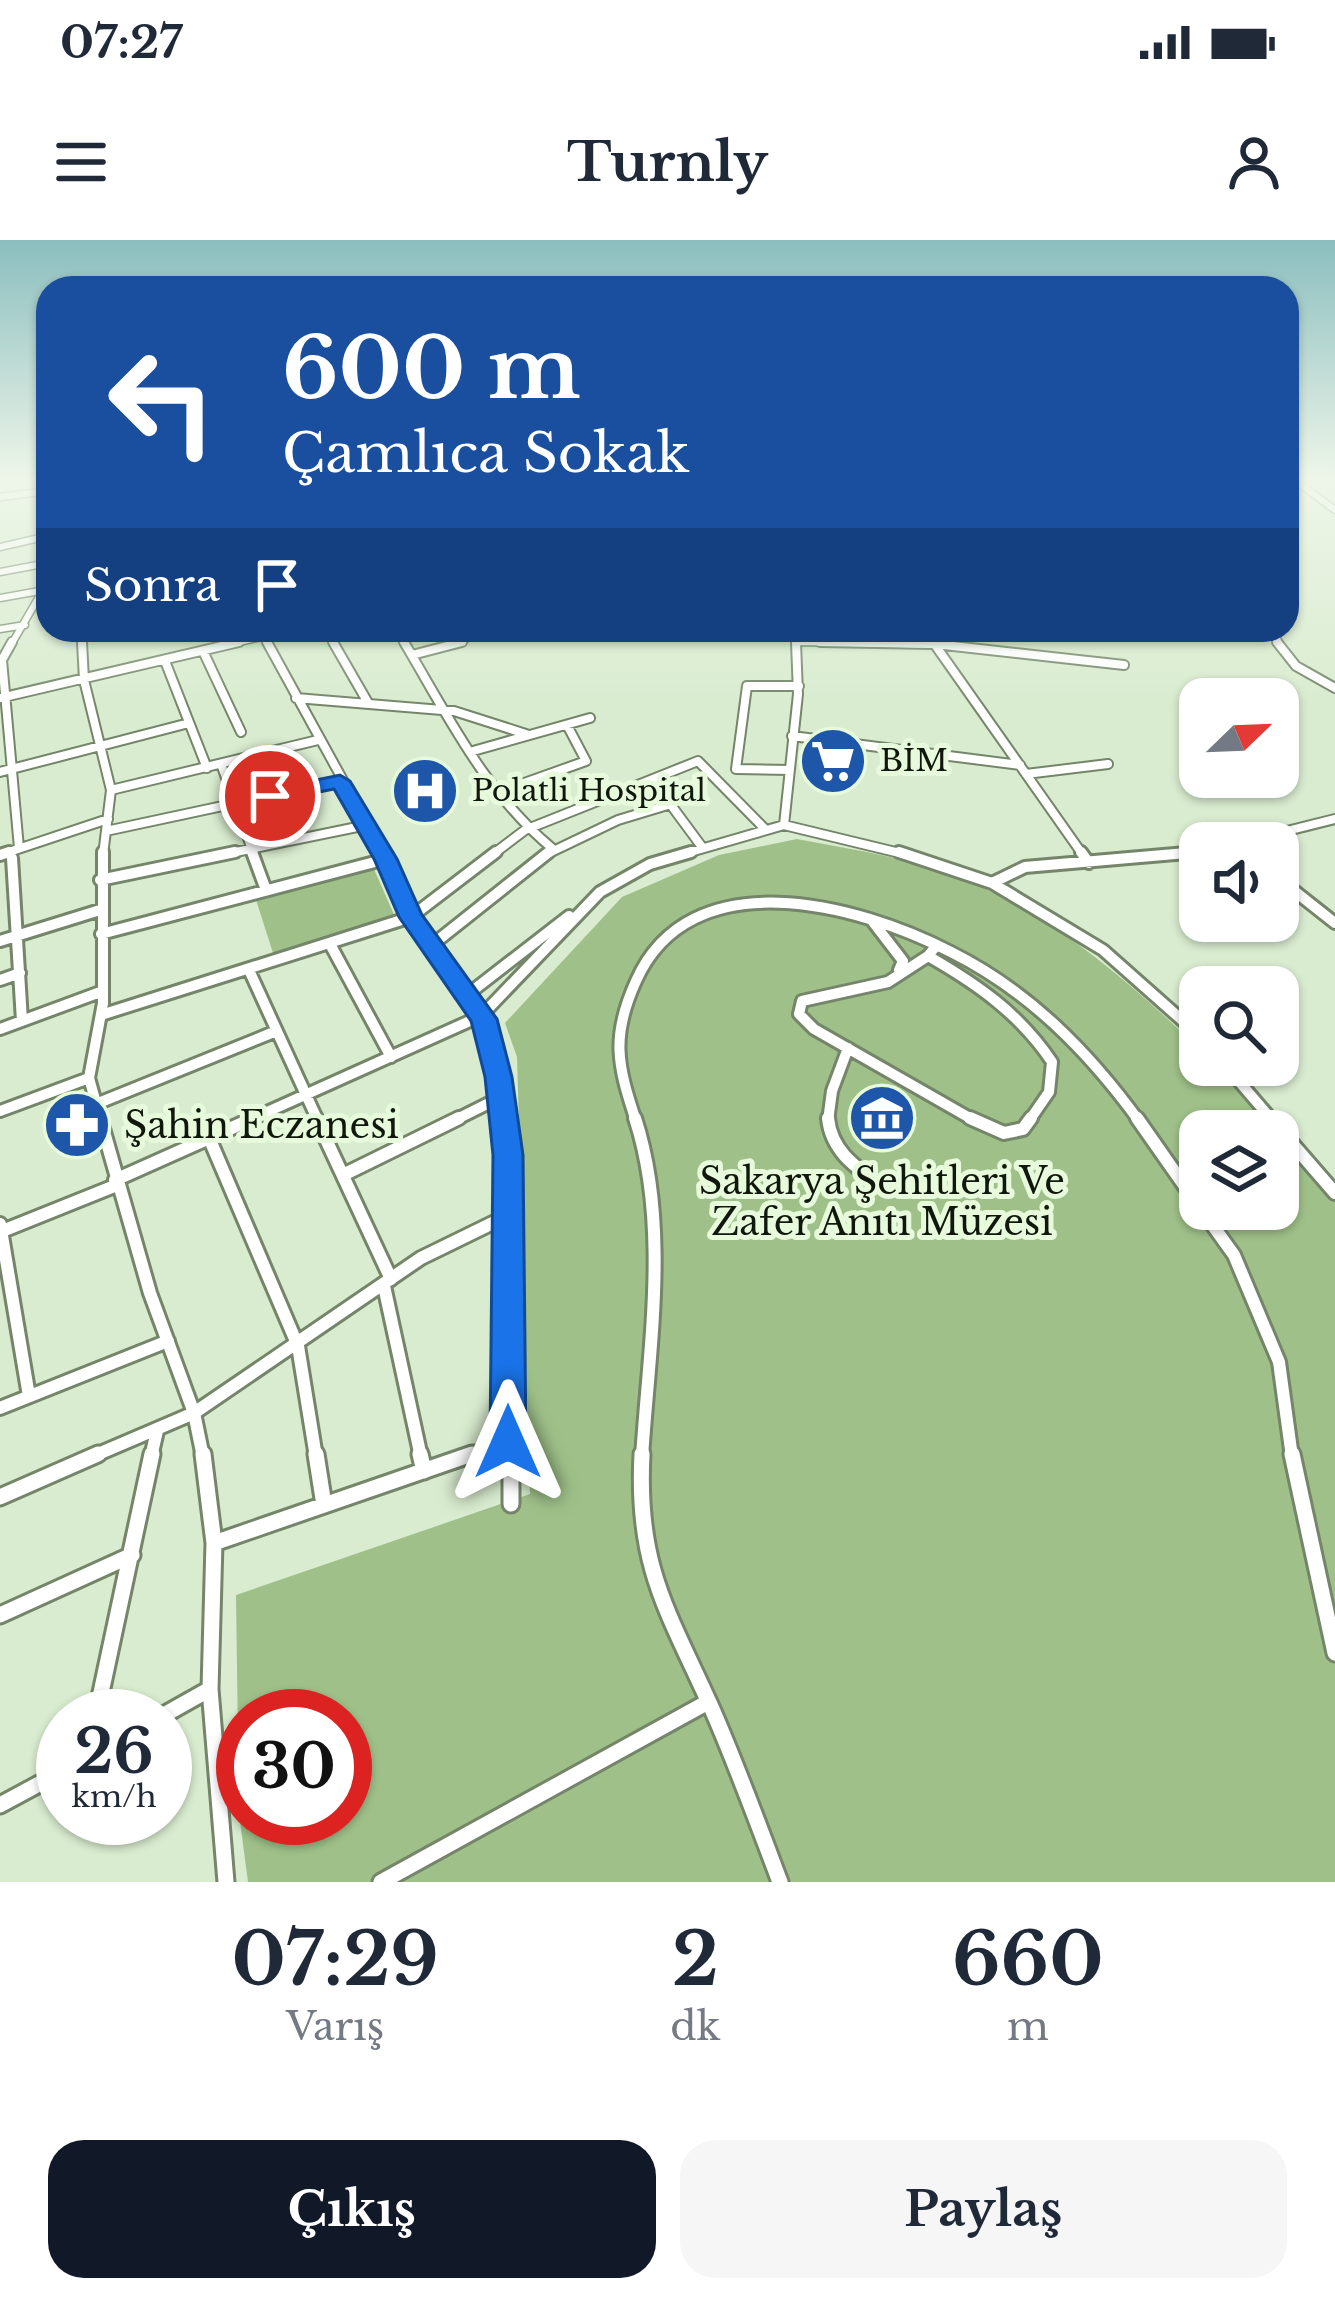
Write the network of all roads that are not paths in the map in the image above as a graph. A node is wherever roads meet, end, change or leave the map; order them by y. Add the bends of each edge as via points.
1 (36, 568) edge
2 (0, 572) edge
3 (36, 592) edge
4 (0, 598) edge
5 (36, 607) edge
6 (25, 625) junction
7 (0, 629) edge
8 (83, 642) edge
9 (234, 642) edge
10 (266, 642) edge
11 (333, 642) edge
12 (404, 642) edge
13 (448, 642) edge
14 (799, 642) joint
15 (1275, 642) edge
16 (935, 644) junction
17 (203, 651) junction
18 (412, 655) junction
19 (1, 660) edge
20 (165, 661) junction
21 (1124, 665) dead end
22 (84, 680) junction
23 (799, 686) junction
24 (1335, 688) edge
25 (3, 698) edge
26 (296, 698) junction
27 (367, 701) junction
28 (445, 713) junction
29 (590, 718) dead end
30 (190, 723) junction
31 (567, 724) junction
32 (241, 732) dead end
33 (529, 735) junction
34 (792, 736) junction
35 (5, 737) edge
36 (318, 740) junction
37 (100, 747) junction
38 (473, 751) junction
39 (221, 764) junction
40 (1108, 764) dead end
41 (207, 768) junction
42 (12, 770) junction
43 (789, 770) junction
44 (1023, 770) junction
45 (0, 772) edge
46 (340, 781) junction
47 (653, 782) junction
48 (111, 790) junction
49 (499, 792) junction
50 (235, 803) junction
51 (671, 804) junction
52 (16, 805) junction
53 (0, 809) edge
54 (1335, 819) edge
55 (367, 825) junction
56 (784, 825) junction
57 (108, 826) junction
58 (1299, 828) edge
59 (765, 829) junction
60 (525, 830) junction
61 (702, 847) junction
62 (251, 849) junction
63 (553, 849) junction
64 (1179, 854) edge
65 (8, 856) edge
66 (386, 859) junction
67 (1089, 863) junction
68 (100, 880) junction
69 (992, 883) junction
70 (266, 890) junction
71 (600, 892) junction
72 (1299, 894) edge
73 (100, 910) junction
74 (411, 917) junction
75 (871, 920) junction
76 (1335, 922) edge
77 (101, 934) junction
78 (16, 936) junction
79 (0, 941) edge
80 (330, 944) junction
81 (432, 945) junction
82 (932, 951) junction
83 (249, 970) junction
84 (20, 973) junction
85 (897, 974) junction
86 (0, 980) edge
87 (103, 991) junction
88 (467, 995) junction
89 (101, 1015) junction
90 (481, 1016) junction
91 (1179, 1018) edge
92 (22, 1021) junction
93 (0, 1028) edge
94 (274, 1031) junction
95 (848, 1048) junction
96 (391, 1057) junction
97 (89, 1078) junction
98 (1243, 1086) edge
99 (305, 1096) junction
100 (499, 1098) junction
101 (96, 1104) junction
102 (0, 1112) edge
103 (210, 1140) junction
104 (346, 1173) junction
105 (1179, 1179) edge
106 (117, 1183) junction
107 (878, 1184) dead end
108 (1335, 1193) edge
109 (507, 1216) junction
110 (0, 1229) edge
111 (1216, 1230) edge
112 (388, 1282) junction
113 (168, 1342) junction
114 (298, 1346) junction
115 (29, 1396) junction
116 (0, 1408) edge
117 (194, 1413) junction
118 (157, 1431) junction
119 (508, 1442) junction
120 (424, 1471) junction
121 (0, 1497) edge
122 (511, 1504) dead end
123 (324, 1505) junction
124 (214, 1543) junction
125 (132, 1555) junction
126 (0, 1616) edge
127 (1335, 1653) edge
128 (102, 1689) edge
129 (210, 1689) junction
130 (192, 1699) edge
131 (708, 1702) junction
132 (36, 1786) edge
133 (0, 1805) edge
134 (226, 1882) edge
135 (381, 1882) edge
136 (780, 1882) edge

1 - 2 street
3 - 4 street
5 - 6 street
6 - 7 street
6 - 19 street
8 - 22 street
9 - 17 street
10 - 26 street
11 - 27 street
12 - 18 street
13 - 18 street
14 - 16 street
14 - 23 street
15 - 24 street via 1285,658
16 - 21 street
16 - 44 street
17 - 20 street
17 - 32 street
18 - 28 street
19 - 25 street
20 - 22 street
20 - 30 street
22 - 25 street
22 - 37 street
23 - 34 street
23 - 43 street via 747,686 736,769
25 - 35 street
26 - 27 street
26 - 36 street
27 - 28 street
28 - 33 street
28 - 38 street
29 - 31 street
30 - 37 street
30 - 41 street
31 - 33 street
31 - 49 street via 586,760
33 - 38 street
34 - 43 street
34 - 44 street
35 - 42 street
36 - 39 street
36 - 46 street
37 - 42 street
37 - 48 street
38 - 49 street
39 - 41 street
39 - 50 street
40 - 44 street
41 - 48 street
42 - 45 street
42 - 52 street
43 - 56 street
44 - 67 street
46 - 50 street
46 - 55 street
47 - 51 street
47 - 59 street via 698,761
47 - 60 street
48 - 57 street
49 - 60 street
50 - 57 street
50 - 62 street
51 - 61 street
51 - 63 street
52 - 53 street
52 - 65 street
54 - 58 street
55 - 62 street
55 - 66 street
56 - 59 street
56 - 69 street
57 - 65 street
57 - 68 street
59 - 61 street
60 - 63 street
60 - 74 street
61 - 71 street
62 - 68 street
62 - 70 street
63 - 81 street
64 - 67 street
65 - 78 street
66 - 70 street
66 - 74 street
67 - 69 street via 1025,867
68 - 73 street
69 - 91 street via 1102,950
70 - 77 street
71 - 88 street
71 - 90 street
72 - 76 street
73 - 77 street
73 - 78 street
74 - 80 street
74 - 81 street
75 - 82 street
75 - 85 street via 903,961
75 - 131 street via 801,900 703,910 650,948 618,1023 617,1058 651,1178 646,1555
77 - 87 street
78 - 79 street
78 - 84 street
80 - 83 street
80 - 96 street
81 - 88 street
82 - 85 street
82 - 95 street via 1039,1040 1052,1062 1037,1114 1023,1129 992,1128
82 - 105 street via 1054,1021
83 - 89 street
83 - 94 street
84 - 86 street
84 - 92 street
85 - 95 street via 862,990 802,1000 799,1014
87 - 89 street
87 - 92 street
88 - 90 street
89 - 97 street
90 - 96 street
90 - 100 street
92 - 93 street
94 - 99 street
94 - 101 street
95 - 107 street via 826,1122 843,1162
96 - 99 street
97 - 101 street
97 - 102 street
98 - 108 street
99 - 103 street
99 - 104 street
100 - 104 street
100 - 109 street
101 - 106 street
103 - 106 street
103 - 114 street
104 - 112 street
106 - 110 street
106 - 113 street
109 - 112 street
109 - 119 street
110 - 115 street
111 - 127 street via 1279,1361 1298,1497
112 - 114 street
112 - 120 street
113 - 115 street
113 - 117 street
114 - 117 street
114 - 123 street
115 - 116 street
117 - 118 street
117 - 124 street
118 - 121 street
118 - 125 street
119 - 120 street
119 - 122 street
120 - 123 street
123 - 124 street
124 - 129 street
125 - 126 street
125 - 128 street
129 - 130 street
129 - 134 street
131 - 135 street
131 - 136 street
132 - 133 street

